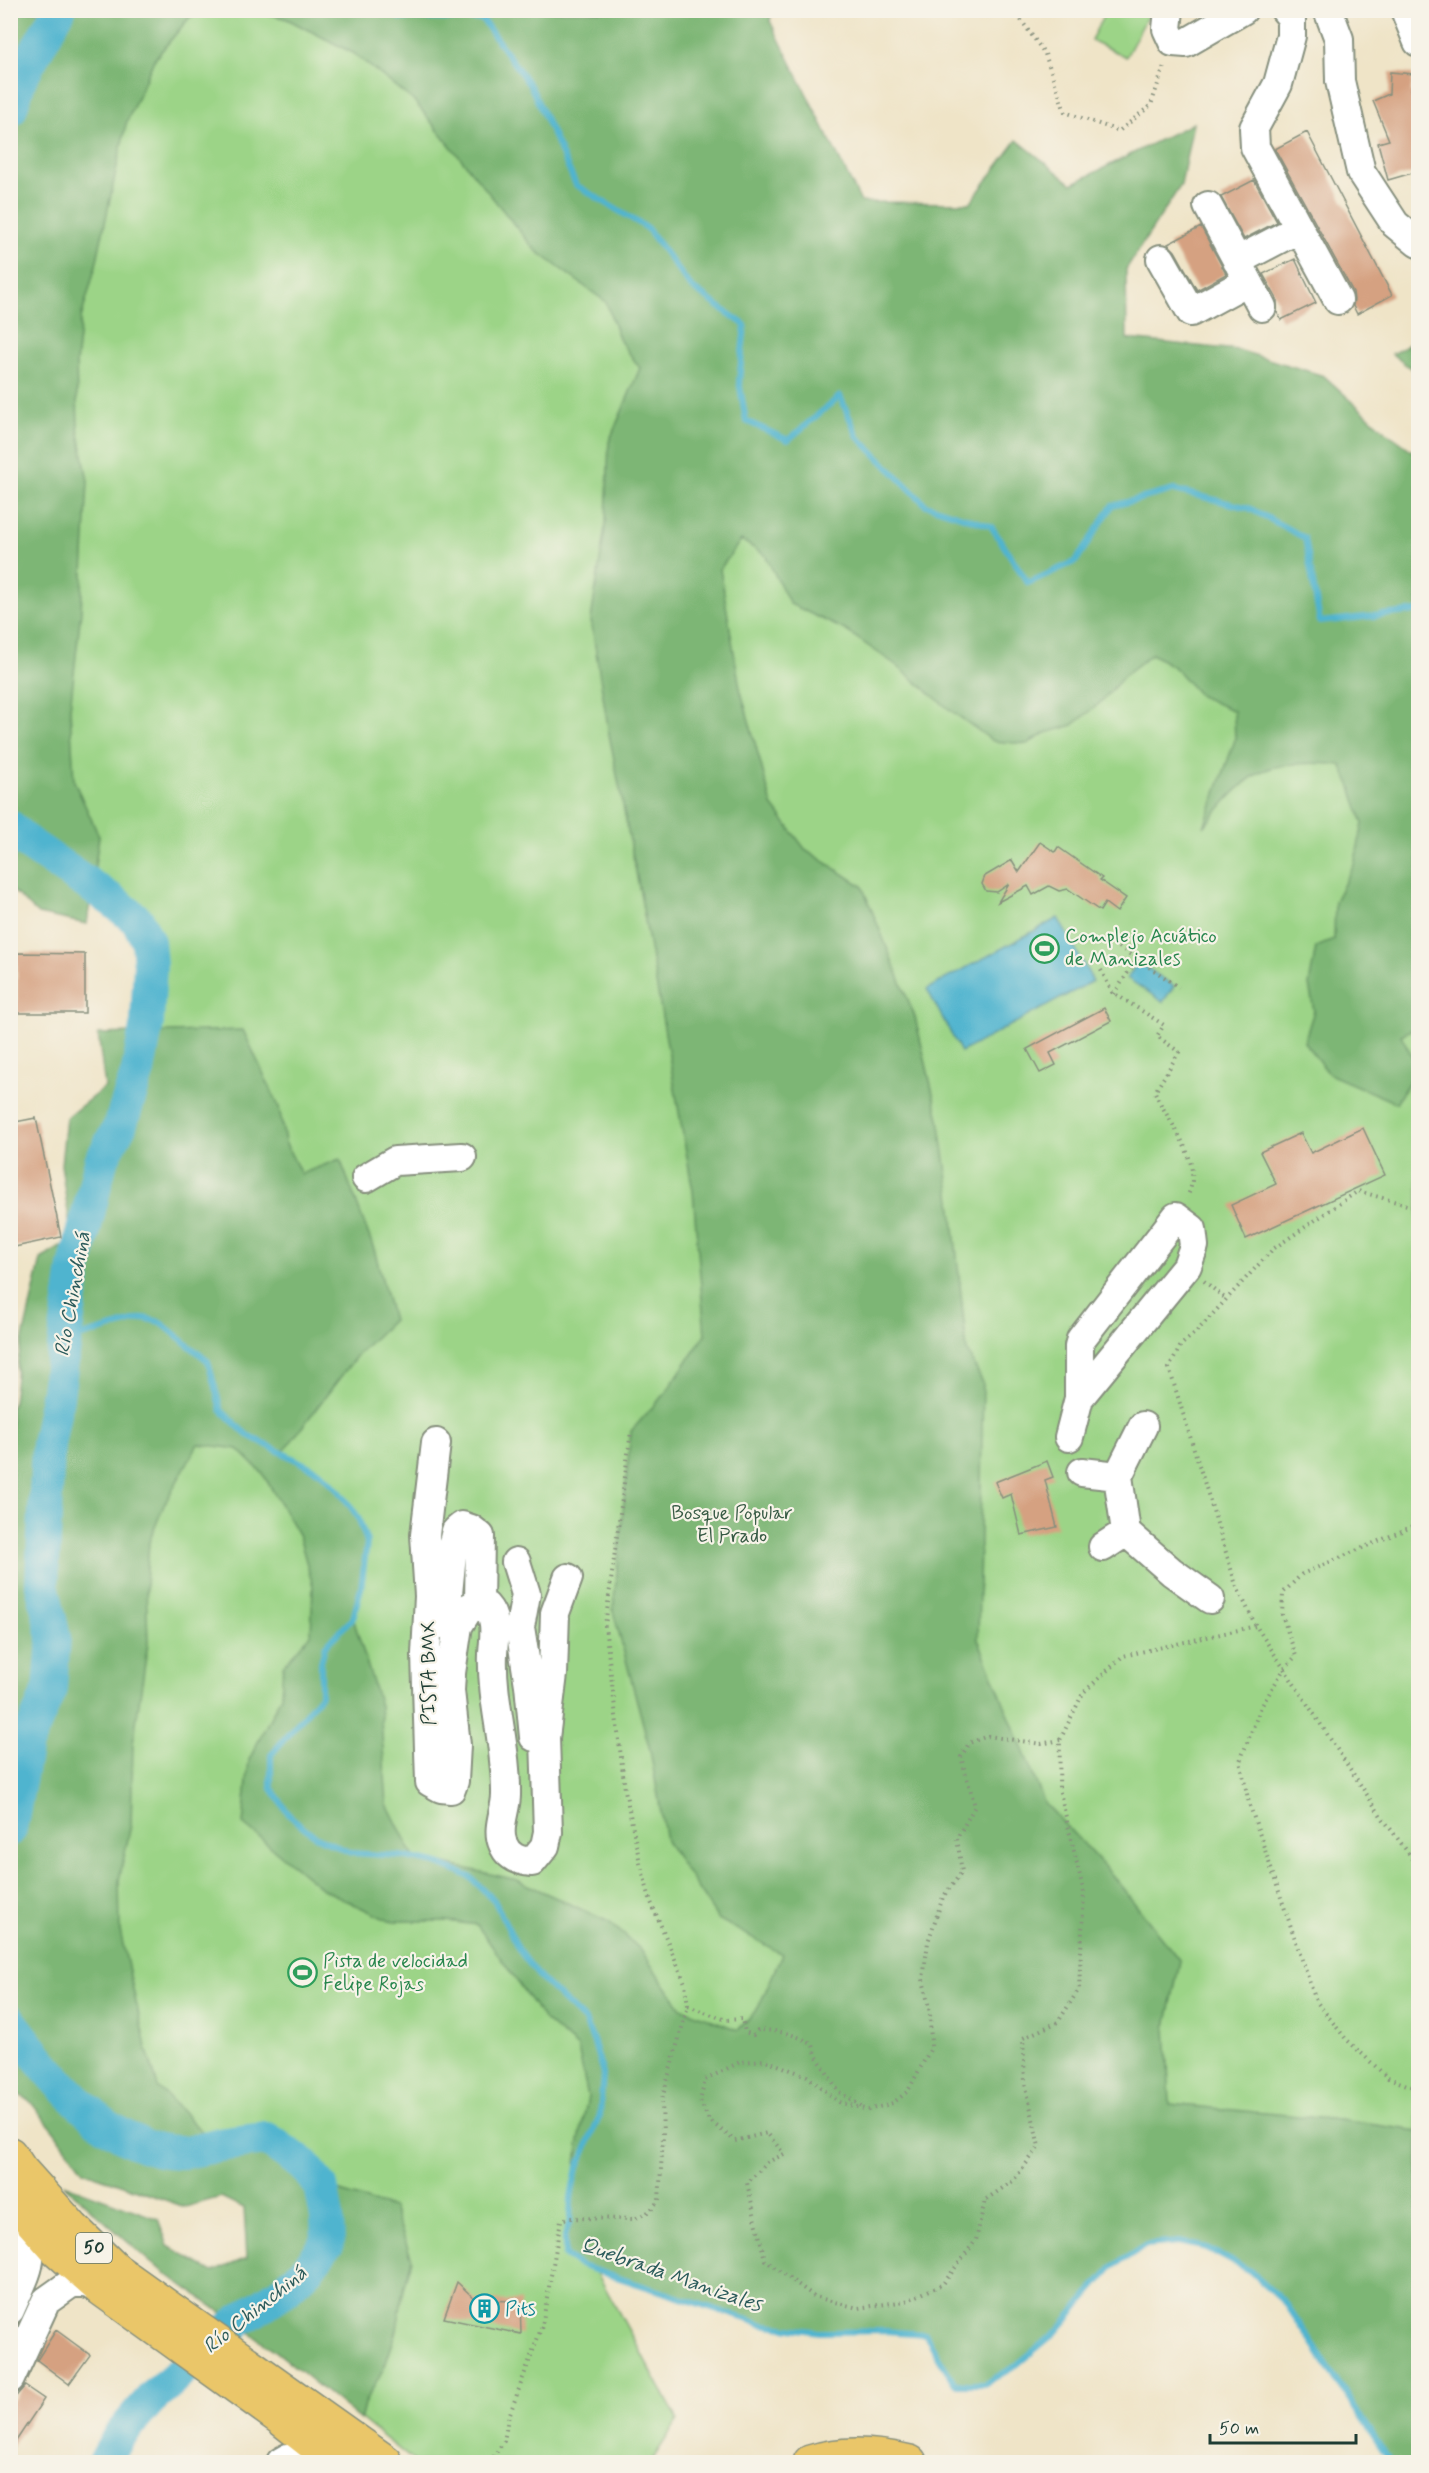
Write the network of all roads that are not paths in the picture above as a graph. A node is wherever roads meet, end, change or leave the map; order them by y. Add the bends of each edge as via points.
1 (1243, 10) edge
2 (1285, 10) edge
3 (1328, 10) edge
4 (1405, 10) edge
5 (1171, 12) edge
6 (1419, 42) edge
7 (1208, 206) dead end
8 (1298, 229) junction
9 (1419, 243) edge
10 (1161, 259) dead end
11 (1243, 271) junction
12 (1338, 300) dead end
13 (1262, 307) dead end
14 (462, 1157) dead end
15 (366, 1178) dead end
16 (1079, 1398) junction
17 (1143, 1426) dead end
18 (1069, 1437) dead end
19 (436, 1443) dead end
20 (1082, 1472) dead end
21 (1119, 1476) junction
22 (516, 1562) dead end
23 (568, 1578) dead end
24 (1210, 1599) dead end
25 (479, 1605) junction
26 (450, 1691) junction
27 (546, 1774) junction
28 (10, 2154) edge
29 (13, 2201) edge
30 (23, 2284) junction
31 (101, 2289) junction
32 (46, 2301) junction
33 (10, 2310) edge
34 (187, 2335) junction
35 (10, 2379) edge
36 (287, 2408) junction
37 (336, 2463) edge
38 (386, 2463) edge
39 (810, 2463) edge
40 (910, 2463) edge

1 - 5 street via 1186,43 1173,42 1167,29
2 - 8 street via 1291,17 1291,36 1278,84 1254,128 1255,147
3 - 9 street via 1339,39 1340,81 1361,172 1395,224
4 - 6 street
7 - 11 street
8 - 11 street
8 - 12 street
10 - 11 street via 1191,312
11 - 13 street
14 - 15 street via 395,1161
16 - 16 street via 1187,1266 1194,1246 1192,1229 1176,1217 1081,1339
16 - 18 street
17 - 21 street
19 - 26 street, PISTA BMX via 425,1535 429,1596 428,1769 430,1782 451,1789 456,1745
20 - 21 street
21 - 24 street via 1114,1539
22 - 27 street via 525,1594 520,1627 536,1749
23 - 27 street via 555,1613 545,1738
25 - 26 street, PISTA BMX via 470,1607 458,1626
25 - 26 street, PISTA BMX via 480,1536 462,1526 453,1543 444,1629
25 - 27 street via 486,1605 492,1612 494,1624 493,1677 506,1795 500,1835 509,1855 522,1861 532,1862 539,1855 549,1832
28 - 34 highway, 50 via 74,2228
29 - 30 street via 30,2239 30,2259
29 - 31 highway, 50 via 56,2249
30 - 32 street
30 - 33 street
31 - 32 street via 83,2282 70,2284
31 - 34 highway, 50
32 - 35 street
34 - 36 highway, 50
36 - 37 highway, 50
36 - 38 highway, 50
39 - 40 highway via 852,2455 886,2456

